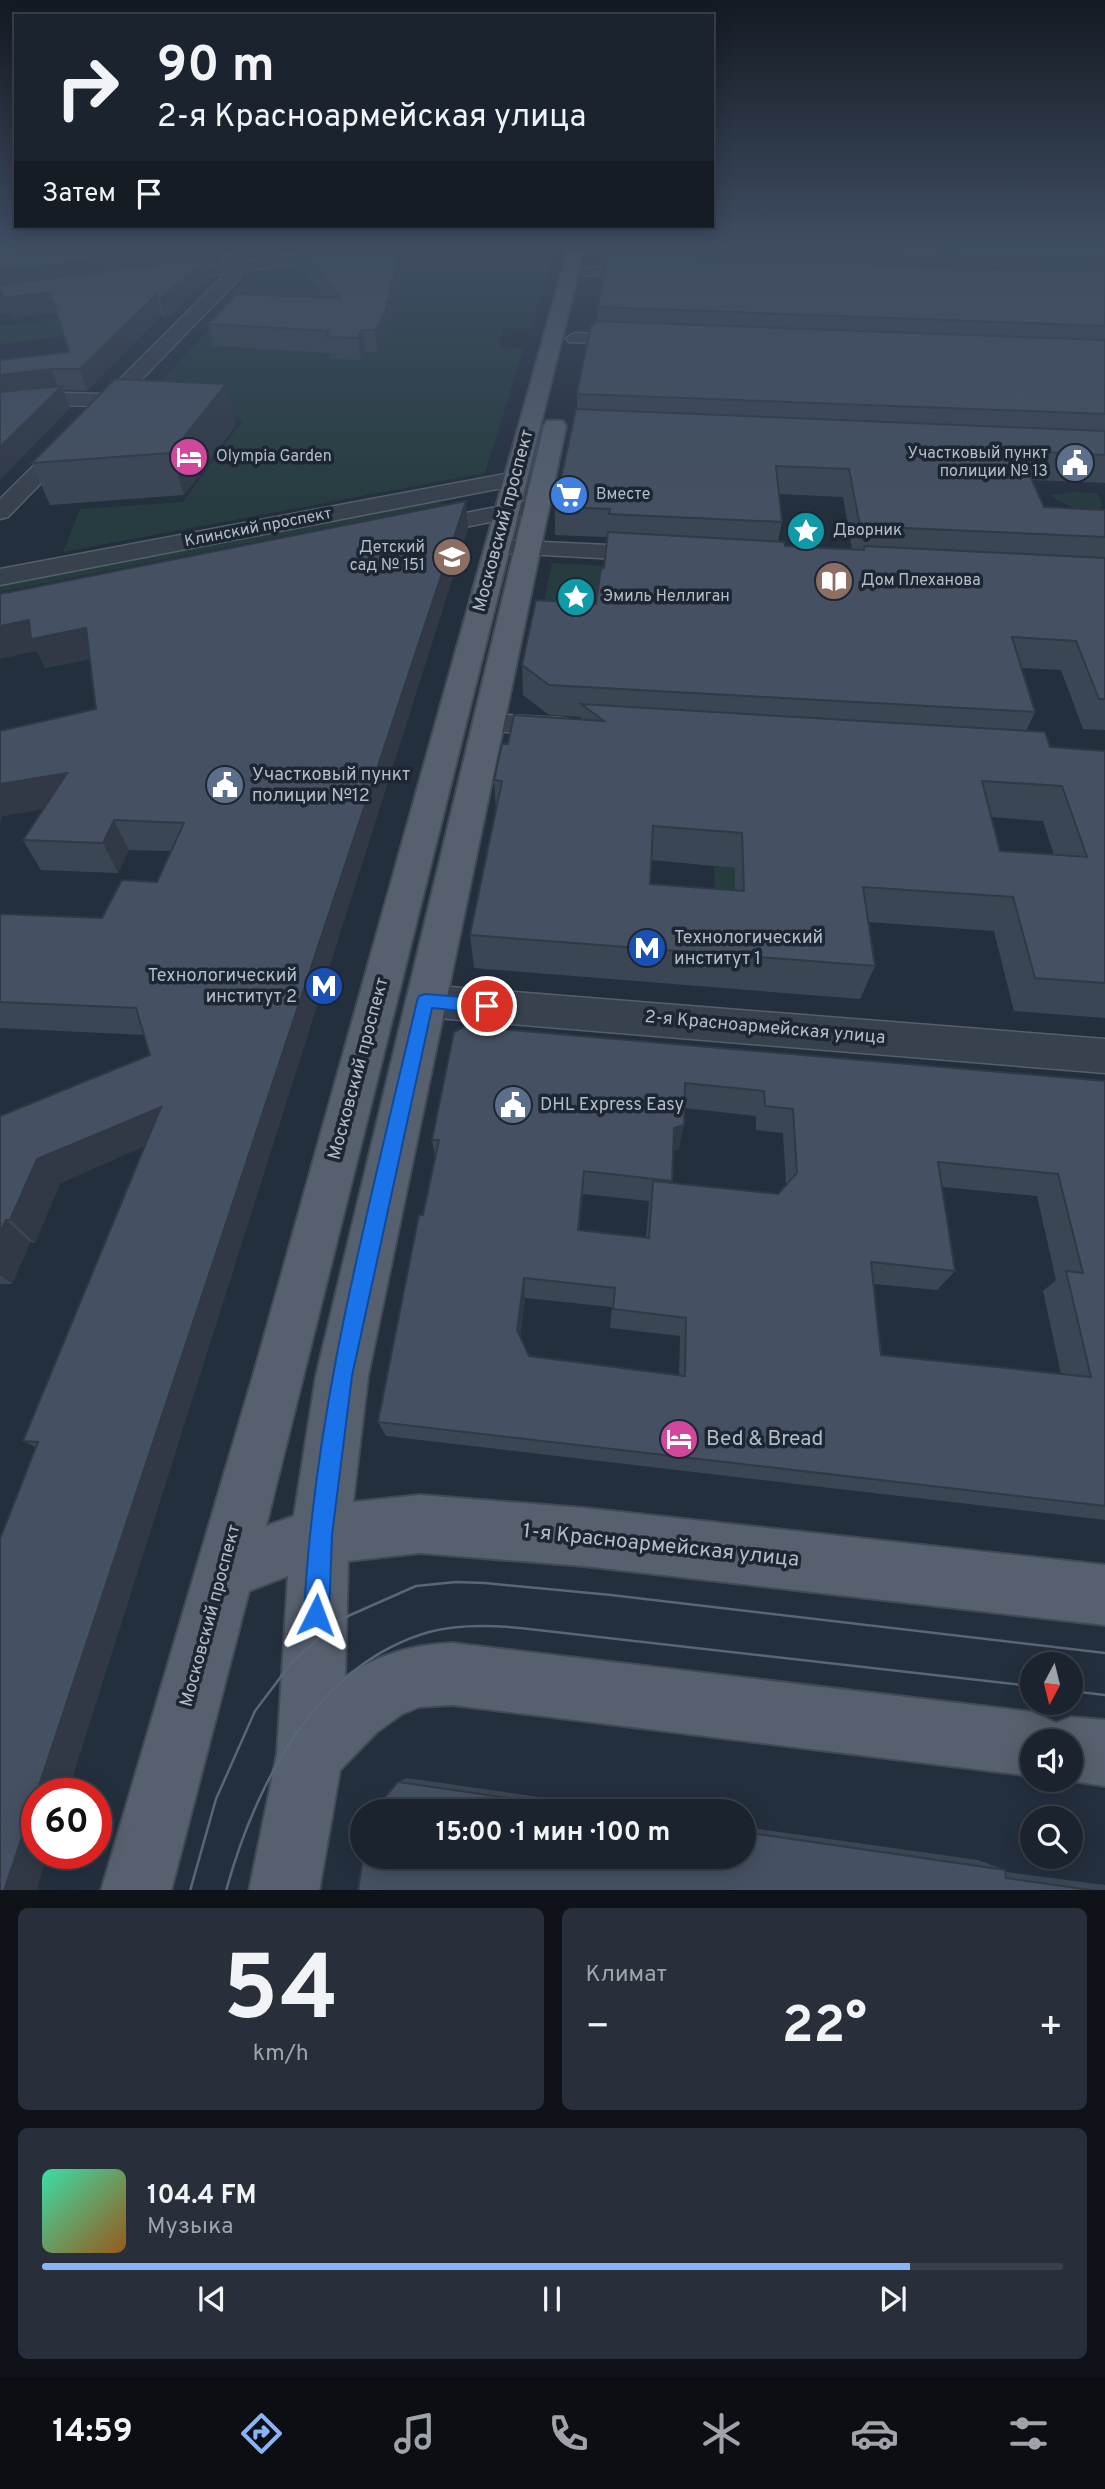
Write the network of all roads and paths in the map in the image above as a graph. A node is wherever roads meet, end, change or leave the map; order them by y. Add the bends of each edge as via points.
1 (176, 334) edge
2 (563, 334) edge
3 (575, 334) edge
4 (603, 334) edge
5 (660, 341) edge
6 (570, 359) dead end
7 (111, 400) junction
8 (0, 406) edge
9 (562, 420) dead end
10 (515, 479) junction
11 (537, 506) junction
12 (0, 512) edge
13 (399, 533) edge
14 (510, 535) junction
15 (684, 555) edge
16 (0, 577) edge
17 (488, 723) junction
18 (593, 729) edge
19 (425, 1001) junction
20 (1105, 1056) edge
21 (320, 1535) junction
22 (223, 1572) junction
23 (1105, 1595) edge
24 (1020, 1743) edge
25 (1083, 1750) edge
26 (1105, 1753) edge
27 (310, 1754) junction
28 (136, 1890) edge
29 (284, 1890) edge

1 - 7 street
2 - 10 main road, Московский проспект
3 - 6 main road
4 - 5 street
7 - 8 street via 59,399
7 - 12 street
9 - 11 main road, Московский проспект
10 - 14 main road, Московский проспект
10 - 16 street, Клинский проспект
11 - 14 main road, Московский проспект
11 - 14 street
13 - 14 street
14 - 15 street
14 - 17 main road, Московский проспект
14 - 22 main road, Московский проспект
17 - 18 street
17 - 19 main road, Московский проспект
19 - 20 street, 2-я Красноармейская улица
19 - 21 main road, Московский проспект via 342,1376
21 - 22 main road, 1-я Красноармейская улица
21 - 23 main road, 1-я Красноармейская улица via 420,1524
21 - 27 main road, Московский проспект
22 - 28 main road, Московский проспект
24 - 27 main road via 452,1674 411,1677 373,1694
25 - 26 main road
27 - 29 main road, Московский проспект

